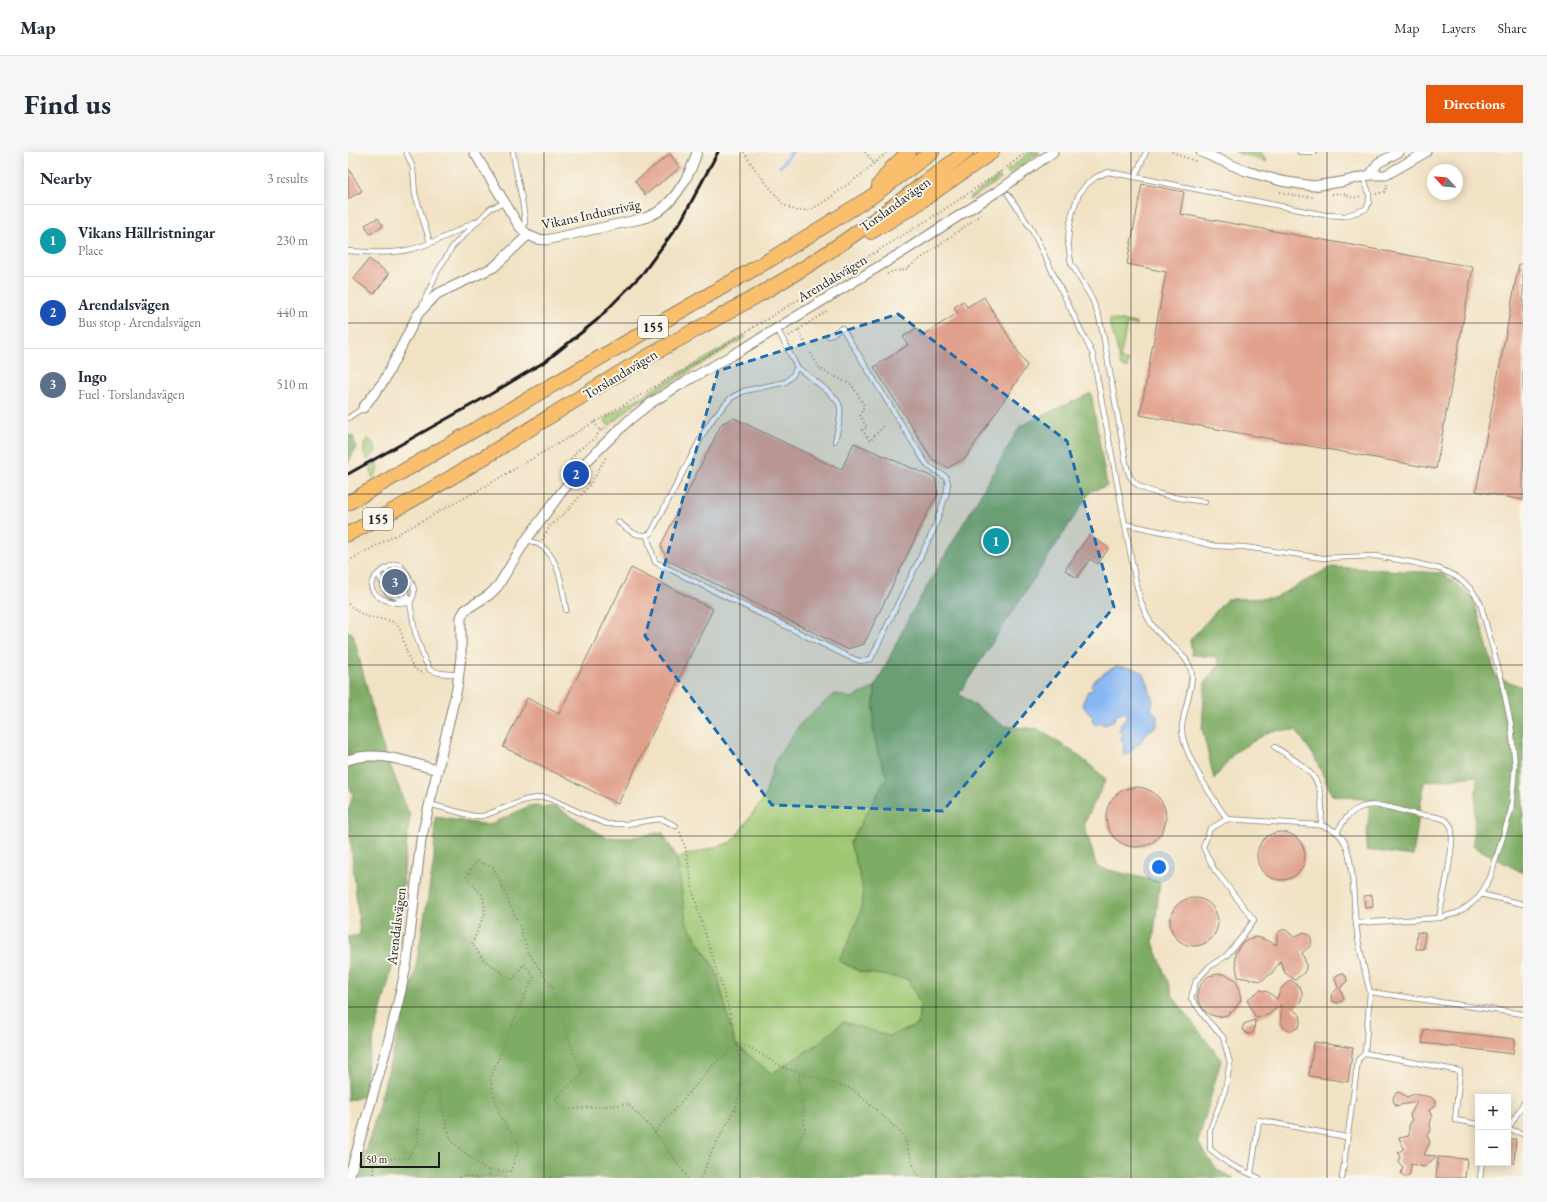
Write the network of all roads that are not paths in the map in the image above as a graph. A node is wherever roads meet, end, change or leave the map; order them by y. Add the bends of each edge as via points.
1 (406, 152) edge
2 (474, 152) edge
3 (513, 152) edge
4 (697, 152) edge
5 (909, 152) edge
6 (932, 152) edge
7 (966, 152) edge
8 (992, 152) edge
9 (1053, 152) edge
10 (1146, 152) edge
11 (1201, 152) edge
12 (1300, 152) edge
13 (1314, 152) edge
14 (1399, 152) edge
15 (1426, 152) edge
16 (1366, 176) junction
17 (1135, 177) junction
18 (1008, 194) dead end
19 (871, 197) junction
20 (505, 203) junction
21 (479, 220) junction
22 (519, 226) junction
23 (528, 235) junction
24 (430, 242) junction
25 (348, 251) edge
26 (817, 260) junction
27 (418, 314) junction
28 (777, 328) junction
29 (829, 336) dead end
30 (797, 367) junction
31 (363, 408) joint
32 (348, 418) edge
33 (835, 441) dead end
34 (1205, 502) dead end
35 (348, 503) edge
36 (618, 522) dead end
37 (1125, 524) junction
38 (348, 534) edge
39 (647, 536) junction
40 (526, 540) junction
41 (393, 565) junction
42 (385, 569) junction
43 (378, 574) junction
44 (398, 574) dead end
45 (390, 578) dead end
46 (382, 582) dead end
47 (403, 584) dead end
48 (396, 589) dead end
49 (388, 592) dead end
50 (410, 603) junction
51 (566, 610) dead end
52 (459, 675) junction
53 (1275, 746) dead end
54 (348, 760) edge
55 (438, 770) junction
56 (429, 804) junction
57 (1227, 819) junction
58 (1321, 825) junction
59 (676, 826) road end
60 (1337, 832) junction
61 (1480, 894) junction
62 (1523, 904) edge
63 (1439, 918) junction
64 (1356, 923) junction
65 (1370, 992) junction
66 (1523, 1014) edge
67 (1365, 1054) junction
68 (1523, 1104) edge
69 (1475, 1123) edge
70 (1511, 1124) edge
71 (1511, 1130) edge
72 (1523, 1134) edge
73 (1346, 1137) junction
74 (1482, 1166) edge
75 (1250, 1174) junction
76 (349, 1178) edge
77 (1259, 1178) edge
78 (1342, 1178) edge
79 (1480, 1178) edge

1 - 24 lane via 413,168 415,194
2 - 20 street, Vikans Industriväg
3 - 22 lane via 524,210 525,224
4 - 23 street, Vikans Industriväg via 673,199 658,212 645,218 546,240
5 - 19 main road via 891,169
6 - 19 main road, Torslandavägen / 155
7 - 26 main road, Torslandavägen / 155
8 - 26 main road via 911,208 839,252
9 - 28 street, Arendalsvägen via 1001,189 907,249
10 - 17 lane
11 - 16 street via 1246,171 1282,182 1313,186
12 - 13 lane
14 - 16 street via 1378,163
15 - 16 street via 1386,175
16 - 17 lane via 1369,205 1366,209 1345,216 1325,215
17 - 34 lane via 1108,172 1091,181 1079,194 1069,228 1071,263 1092,299 1099,317 1125,460 1131,479 1151,491
18 - 37 lane via 1032,230 1093,355
19 - 35 main road, Torslandavägen / 155 via 771,259
20 - 21 lane, Vikans Industriväg via 491,208
20 - 22 street, Vikans Industriväg
21 - 24 lane
21 - 27 lane, Vikans Industriväg via 453,246 436,272
22 - 23 street, Vikans Industriväg
23 - 27 street, Vikans Industriväg via 494,267 437,294
24 - 25 lane via 409,250
26 - 38 main road, Torslandavägen / 155 via 619,374 407,504
27 - 31 street, Vikans Industriväg via 384,381
28 - 30 lane
28 - 40 street, Arendalsvägen via 678,386 629,420 576,474
29 - 39 lane via 842,328 928,466 946,477 948,483 934,529 871,659 860,661 849,657 655,562
30 - 33 lane via 839,404 840,415
30 - 39 lane via 793,376 786,382 744,392 731,398 714,417 659,521
31 - 32 lane
36 - 39 lane via 637,535
37 - 57 lane via 1142,607 1156,630 1184,657 1191,670 1192,679 1182,728 1185,742 1195,768
37 - 61 lane via 1215,546 1244,547 1323,558 1386,557 1440,569 1464,582 1476,596 1482,610 1502,682 1515,752 1511,810 1490,878
40 - 51 lane via 539,544 554,561 562,581
40 - 52 street, Arendalsvägen via 498,586 465,610 462,617
41 - 42 lane
41 - 44 lane
41 - 50 lane via 400,565 409,577 414,594
42 - 43 lane
42 - 45 lane
43 - 46 lane
43 - 50 lane via 371,583 371,590 376,596 388,601
47 - 50 lane
48 - 50 lane
49 - 50 lane
50 - 52 lane via 415,632 430,670
52 - 55 street, Arendalsvägen
53 - 58 lane via 1312,774 1322,798
54 - 55 street via 369,755
55 - 56 street, Arendalsvägen
56 - 59 lane via 468,815 483,816 525,800 543,797 607,824 628,824 659,819
56 - 76 street, Arendalsvägen via 421,840 408,953 401,990
57 - 58 lane
57 - 75 lane via 1210,830 1203,847 1214,869 1254,920 1226,956 1210,966 1196,981 1191,998 1223,1037 1230,1063 1225,1090 1210,1130 1210,1149 1229,1164
58 - 60 lane
60 - 63 lane via 1352,813 1367,806 1436,816 1445,820 1450,826 1452,843
60 - 64 lane via 1345,843 1348,854
61 - 62 lane
61 - 63 lane via 1457,913
63 - 64 lane
64 - 65 lane
65 - 66 lane
65 - 67 lane
67 - 69 lane via 1460,1071 1455,1120
67 - 73 lane via 1358,1060
68 - 70 lane
71 - 72 lane
73 - 75 lane via 1259,1120
73 - 78 lane
74 - 79 lane
75 - 77 lane

